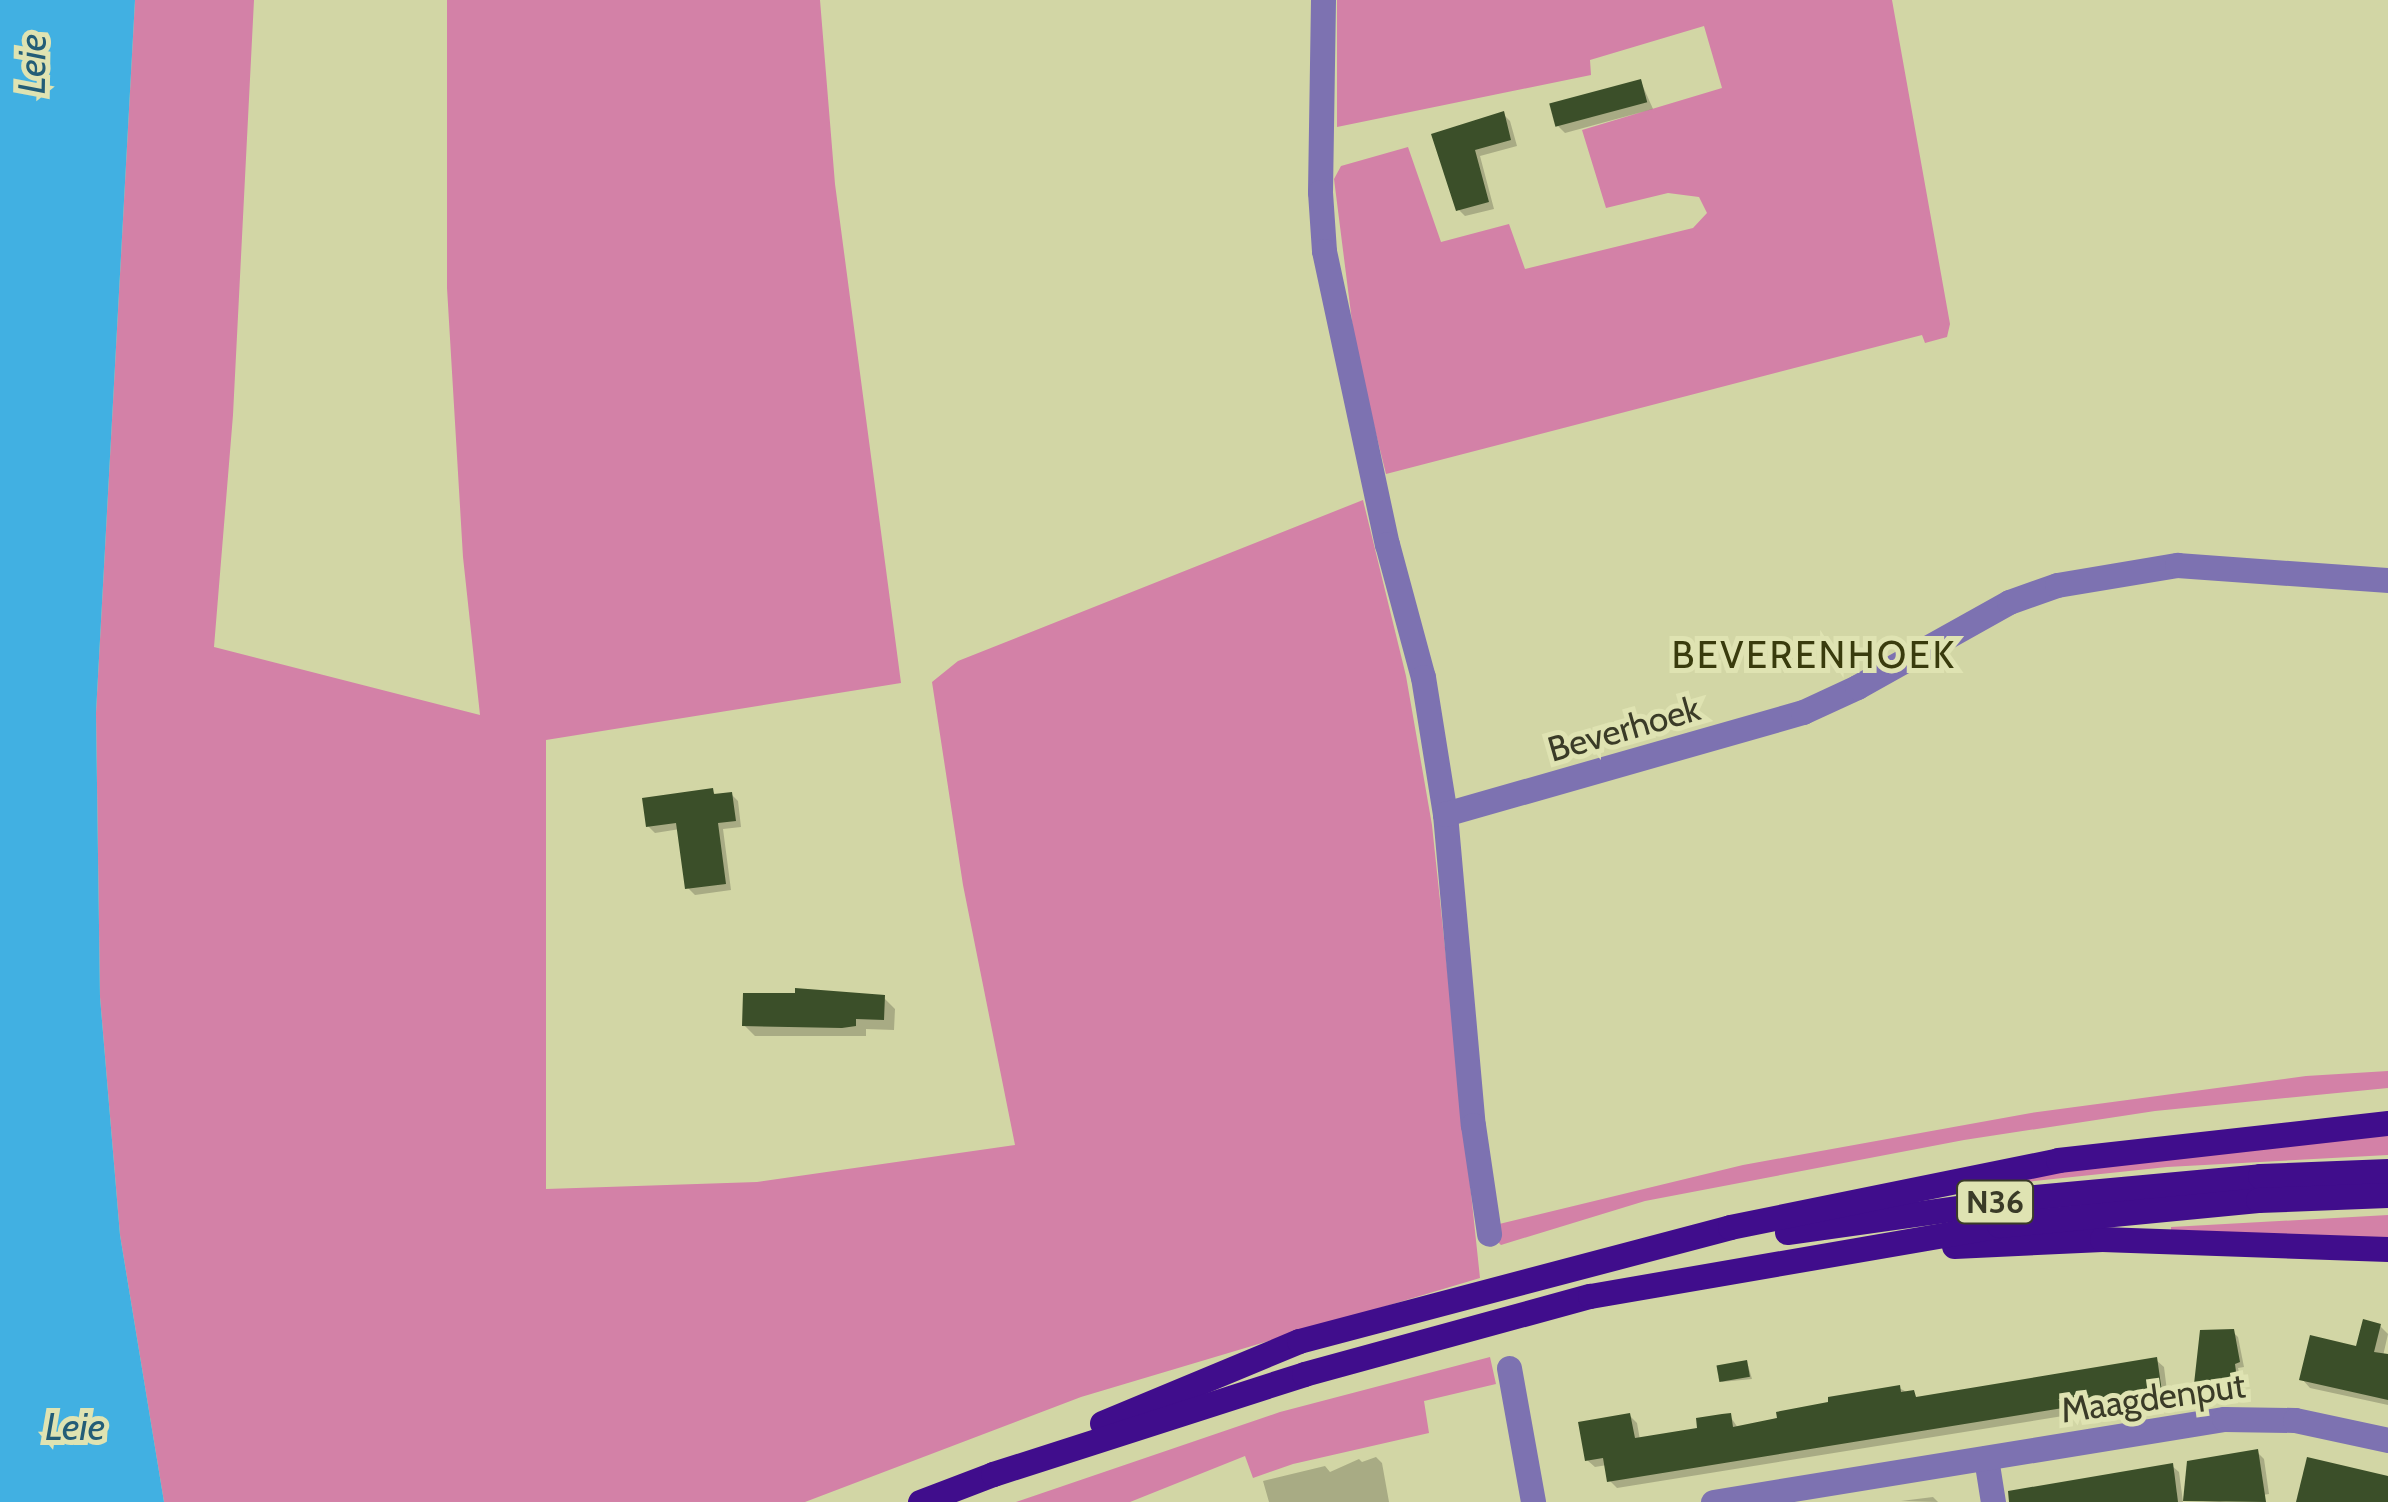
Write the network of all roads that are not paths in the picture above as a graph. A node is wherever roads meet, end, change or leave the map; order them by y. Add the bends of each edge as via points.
1 (1323, 0) edge
2 (2388, 580) edge
3 (1445, 814) junction
4 (2388, 1123) edge
5 (2388, 1171) edge
6 (2388, 1195) edge
7 (1489, 1234) dead end
8 (2388, 1249) edge
9 (1839, 1252) junction
10 (1605, 1260) junction
11 (1509, 1368) dead end
12 (2388, 1440) edge
13 (1986, 1458) junction
14 (993, 1474) junction
15 (1859, 1490) edge
16 (920, 1502) edge
17 (1533, 1502) edge
18 (1713, 1502) edge
19 (1993, 1502) edge

1 - 3 street via 1324,251 1423,677
2 - 3 street, Beverhoek via 2178,565 2056,585 2010,602 1803,712
3 - 7 street
4 - 10 main road via 2058,1160 1730,1227
5 - 10 main road, N36 via 2035,1196
6 - 9 main road, N36 via 2258,1200 1999,1225
8 - 9 main road via 2102,1239
9 - 14 main road, N36 via 1590,1296 1455,1330
10 - 14 main road, N36 via 1299,1340
11 - 17 street
12 - 13 street, Maagdenput via 2294,1420 2224,1419
13 - 15 street, Maagdenput
13 - 19 street
14 - 16 main road, N36
15 - 18 street, Maagdenput

